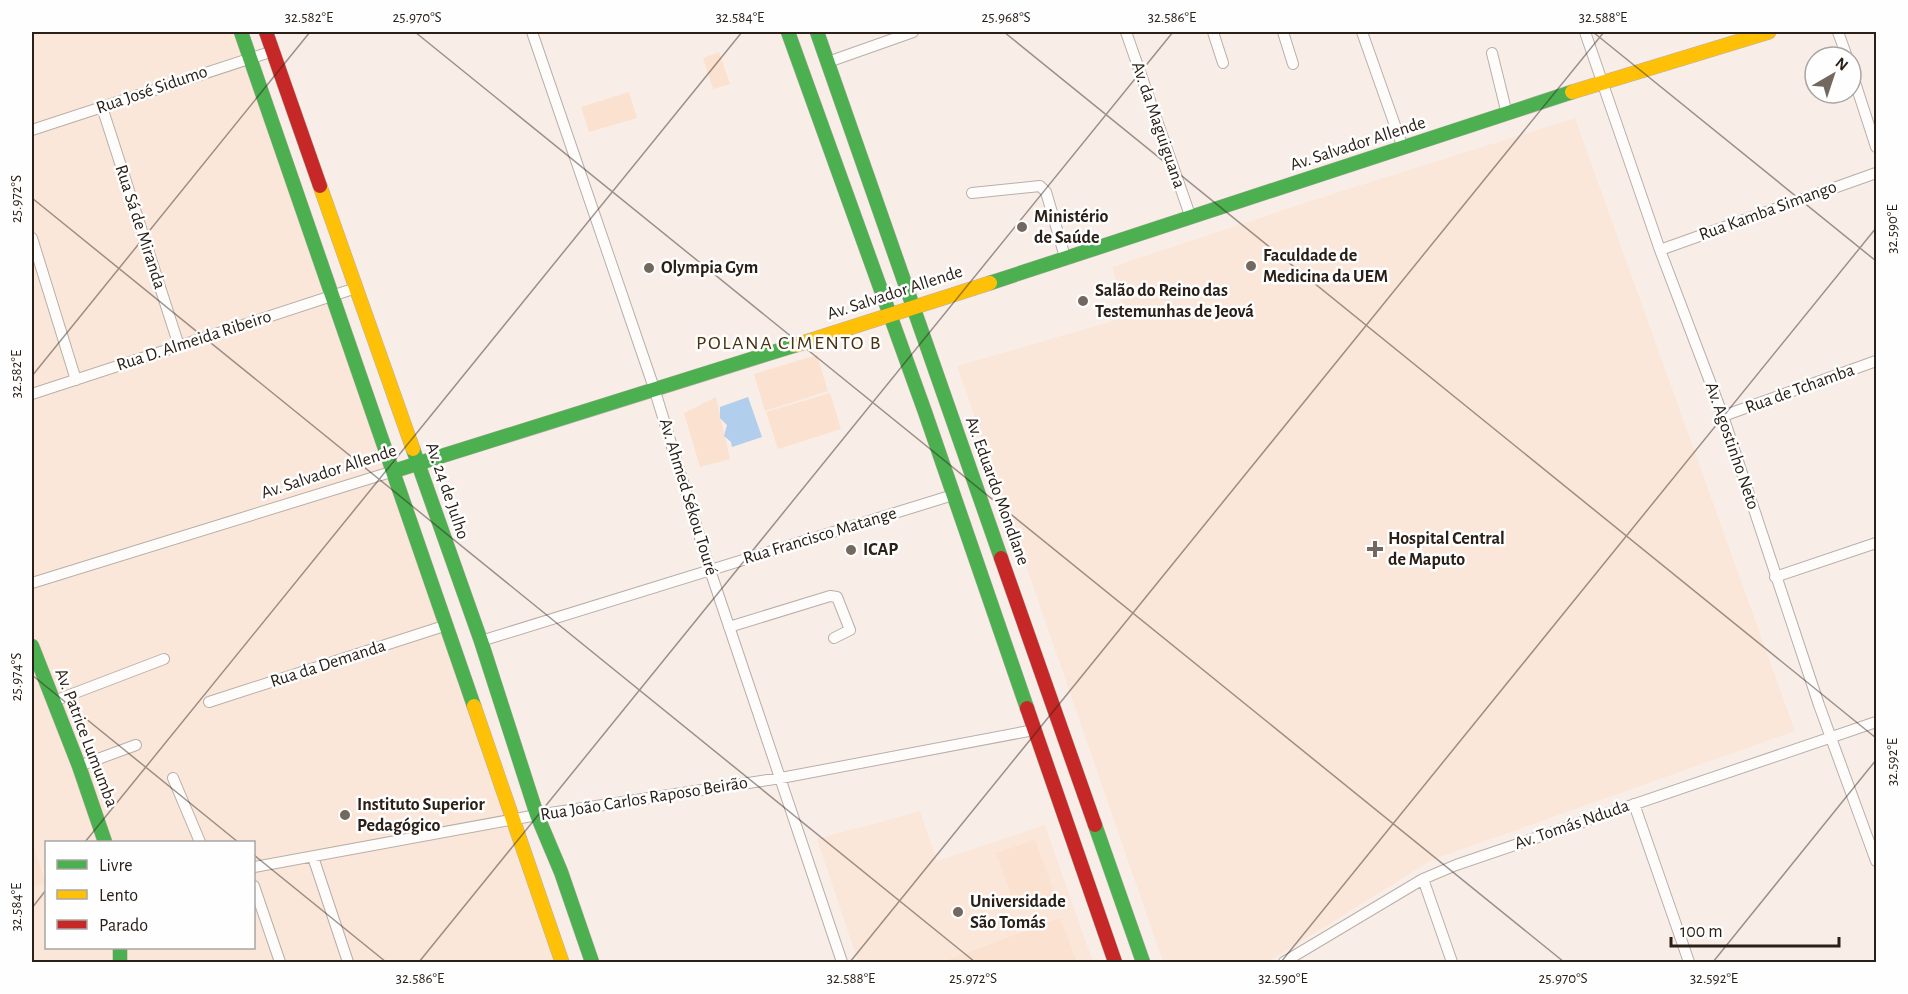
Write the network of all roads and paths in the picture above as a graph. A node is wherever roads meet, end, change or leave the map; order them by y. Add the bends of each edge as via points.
1 (241, 32) edge
2 (266, 32) edge
3 (532, 32) edge
4 (788, 32) edge
5 (817, 32) edge
6 (914, 32) edge
7 (1126, 32) edge
8 (1213, 32) edge
9 (1283, 32) edge
10 (1362, 32) edge
11 (1585, 32) edge
12 (1769, 32) edge
13 (273, 51) junction
14 (1492, 53) dead end
15 (250, 57) junction
16 (828, 62) junction
17 (1222, 63) dead end
18 (1293, 64) dead end
19 (1601, 83) junction
20 (1862, 105) edge
21 (102, 107) junction
22 (1507, 114) junction
23 (32, 130) edge
24 (1876, 147) edge
25 (1403, 148) junction
26 (1876, 173) edge
27 (972, 193) dead end
28 (1191, 218) junction
29 (32, 238) edge
30 (1660, 250) junction
31 (1065, 257) junction
32 (356, 288) junction
33 (332, 296) junction
34 (912, 306) junction
35 (891, 315) junction
36 (179, 346) junction
37 (1876, 361) edge
38 (76, 380) junction
39 (654, 388) junction
40 (32, 394) edge
41 (1723, 416) junction
42 (418, 463) junction
43 (394, 471) junction
44 (953, 495) junction
45 (1876, 543) edge
46 (710, 570) junction
47 (1775, 577) junction
48 (32, 583) edge
49 (447, 625) junction
50 (729, 627) junction
51 (834, 638) dead end
52 (481, 640) junction
53 (32, 646) edge
54 (164, 659) dead end
55 (54, 701) junction
56 (209, 702) dead end
57 (1876, 722) edge
58 (1034, 730) junction
59 (1832, 738) junction
60 (136, 745) dead end
61 (79, 766) junction
62 (173, 778) dead end
63 (781, 778) junction
64 (1634, 804) junction
65 (537, 815) junction
66 (512, 820) junction
67 (104, 841) edge
68 (199, 841) edge
69 (313, 857) junction
70 (1876, 861) edge
71 (255, 867) edge
72 (1423, 879) junction
73 (255, 889) edge
74 (280, 963) edge
75 (348, 963) edge
76 (562, 963) edge
77 (592, 963) edge
78 (842, 963) edge
79 (1115, 963) edge
80 (1143, 963) edge
81 (1284, 963) edge
82 (1452, 963) edge
83 (1689, 963) edge

1 - 15 main road
2 - 13 main road, Av. 24 de Julho
3 - 39 street, Av. Ahmed Sékou Touré
4 - 35 main road
5 - 16 main road, Av. Eduardo Mondlane
6 - 16 street
7 - 28 street, Av. da Maguiguana
8 - 17 street
9 - 18 street
10 - 25 street
11 - 19 street, Av. Agostinho Neto
12 - 19 main road, Av. Salvador Allende
13 - 15 street, Rua José Sidumo
13 - 32 main road, Av. 24 de Julho
14 - 22 street
15 - 21 street, Rua José Sidumo
15 - 33 main road
16 - 34 main road, Av. Eduardo Mondlane
19 - 22 main road, Av. Salvador Allende
19 - 30 street, Av. Agostinho Neto
20 - 24 street
21 - 23 street, Rua José Sidumo
21 - 36 street, Rua Sá de Miranda
22 - 25 main road, Av. Salvador Allende
25 - 28 main road, Av. Salvador Allende
26 - 30 street, Rua Kamba Simango
27 - 31 street via 1040,186 1046,192
28 - 31 main road, Av. Salvador Allende
29 - 38 street
30 - 41 street, Av. Agostinho Neto
31 - 34 main road, Av. Salvador Allende
32 - 33 street, Rua D. Almeida Ribeiro
32 - 42 main road, Av. 24 de Julho
33 - 36 street, Rua D. Almeida Ribeiro
33 - 43 main road
34 - 35 main road, Av. Salvador Allende
34 - 80 main road, Av. Eduardo Mondlane
35 - 39 main road, Av. Salvador Allende
35 - 44 main road
36 - 38 street, Rua D. Almeida Ribeiro
37 - 41 street, Rua de Tchamba
38 - 40 street, Rua D. Almeida Ribeiro
39 - 42 main road, Av. Salvador Allende
39 - 46 street, Av. Ahmed Sékou Touré
41 - 47 street, Av. Agostinho Neto
42 - 43 main road, Av. Salvador Allende
42 - 52 main road, Av. 24 de Julho
43 - 48 street, Av. Salvador Allende
43 - 49 main road
44 - 46 street, Rua Francisco Matange
44 - 58 main road
45 - 47 street
46 - 50 street, Av. Ahmed Sékou Touré
46 - 52 street, Rua Francisco Matange
47 - 59 street, Av. Agostinho Neto
49 - 56 street, Rua da Demanda
49 - 66 main road
50 - 51 street via 830,596 837,597 850,630
50 - 63 street, Av. Ahmed Sékou Touré
52 - 65 main road, Av. 24 de Julho
53 - 55 main road, Av. Patrice Lumumba
54 - 55 street
55 - 61 main road, Av. Patrice Lumumba
57 - 59 street, Av. Tomás Nduda
58 - 63 street, Rua João Carlos Raposo Beirão
58 - 79 main road
59 - 64 street, Av. Tomás Nduda
59 - 70 street, Av. Agostinho Neto
60 - 61 street
61 - 67 main road, Av. Patrice Lumumba
62 - 68 street
63 - 65 street, Rua João Carlos Raposo Beirão
63 - 78 street, Av. Ahmed Sékou Touré
64 - 72 street, Av. Tomás Nduda
64 - 83 street
65 - 66 street, Rua João Carlos Raposo Beirão
65 - 77 main road, Av. 24 de Julho
66 - 69 street, Rua João Carlos Raposo Beirão
66 - 76 main road
69 - 71 street, Rua João Carlos Raposo Beirão
69 - 75 street
72 - 81 street, Av. Tomás Nduda
72 - 82 street
73 - 74 street

